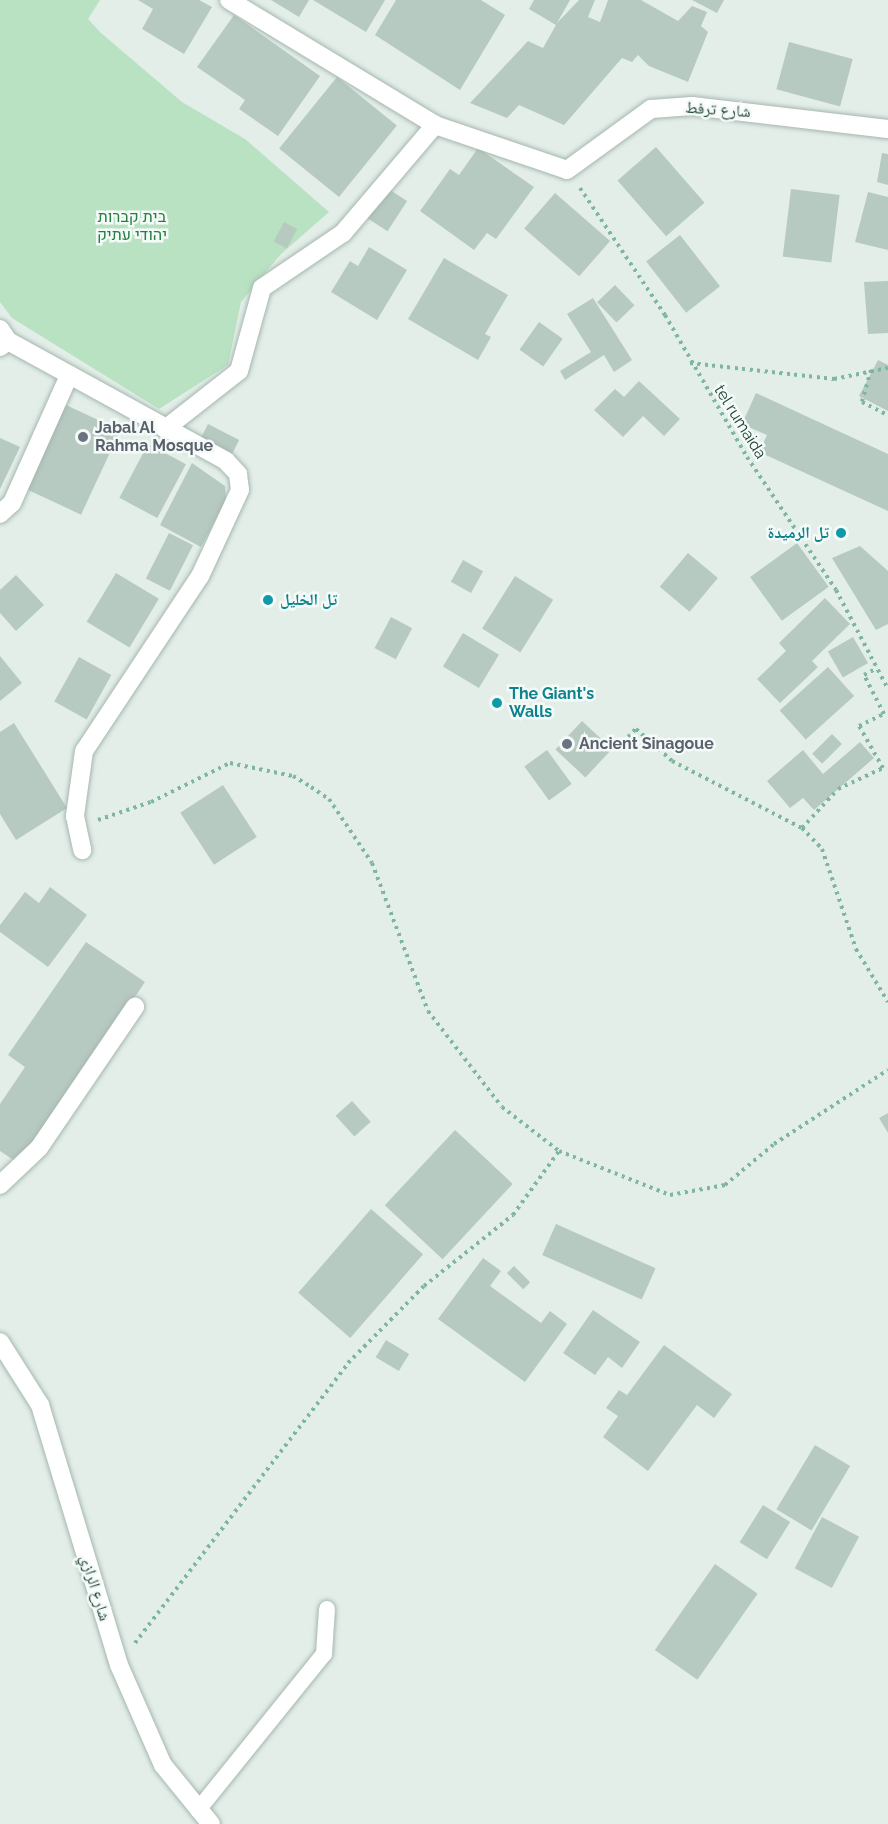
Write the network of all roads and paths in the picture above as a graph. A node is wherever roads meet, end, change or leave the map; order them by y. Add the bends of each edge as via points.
1 (229, 0) edge
2 (435, 125) junction
3 (888, 129) edge
4 (567, 170) junction
5 (3, 339) edge
6 (690, 363) junction
7 (888, 368) edge
8 (872, 369) junction
9 (68, 378) junction
10 (888, 415) edge
11 (165, 429) junction
12 (0, 514) edge
13 (877, 668) junction
14 (888, 689) edge
15 (618, 748) dead end
16 (77, 827) junction
17 (802, 828) junction
18 (82, 850) dead end
19 (888, 1002) edge
20 (135, 1007) dead end
21 (888, 1070) edge
22 (559, 1151) junction
23 (0, 1185) edge
24 (0, 1342) edge
25 (327, 1608) dead end
26 (118, 1665) junction
27 (198, 1810) junction
28 (211, 1824) edge

1 - 2 street
2 - 4 street
2 - 11 street via 343,233 262,288 239,371
3 - 4 street, شارع ترفط via 692,106 651,110
4 - 6 path, tel rumaida via 665,315
5 - 9 street
6 - 8 path via 834,379
6 - 13 path, tel rumaida via 837,590
7 - 8 path
8 - 10 path via 862,402
9 - 11 street
9 - 12 street via 12,503
11 - 16 street via 226,461 237,474 240,490 200,576 84,751
13 - 14 path, tel rumaida
13 - 17 path via 864,675 884,714 859,726 883,768 838,789
15 - 17 path via 636,729 672,761
16 - 18 street
16 - 22 path via 150,802 230,763 270,769 329,799 372,863 428,1011 502,1107
17 - 19 path via 822,849 856,949
20 - 23 street via 39,1148
21 - 22 path via 774,1144 725,1185 670,1195
22 - 26 path via 513,1215 424,1286 348,1363
24 - 26 street, شارع الرازي via 40,1404
25 - 27 lane via 324,1654
26 - 27 street, شارع الرازي via 163,1765
27 - 28 street, شارع الرازي

